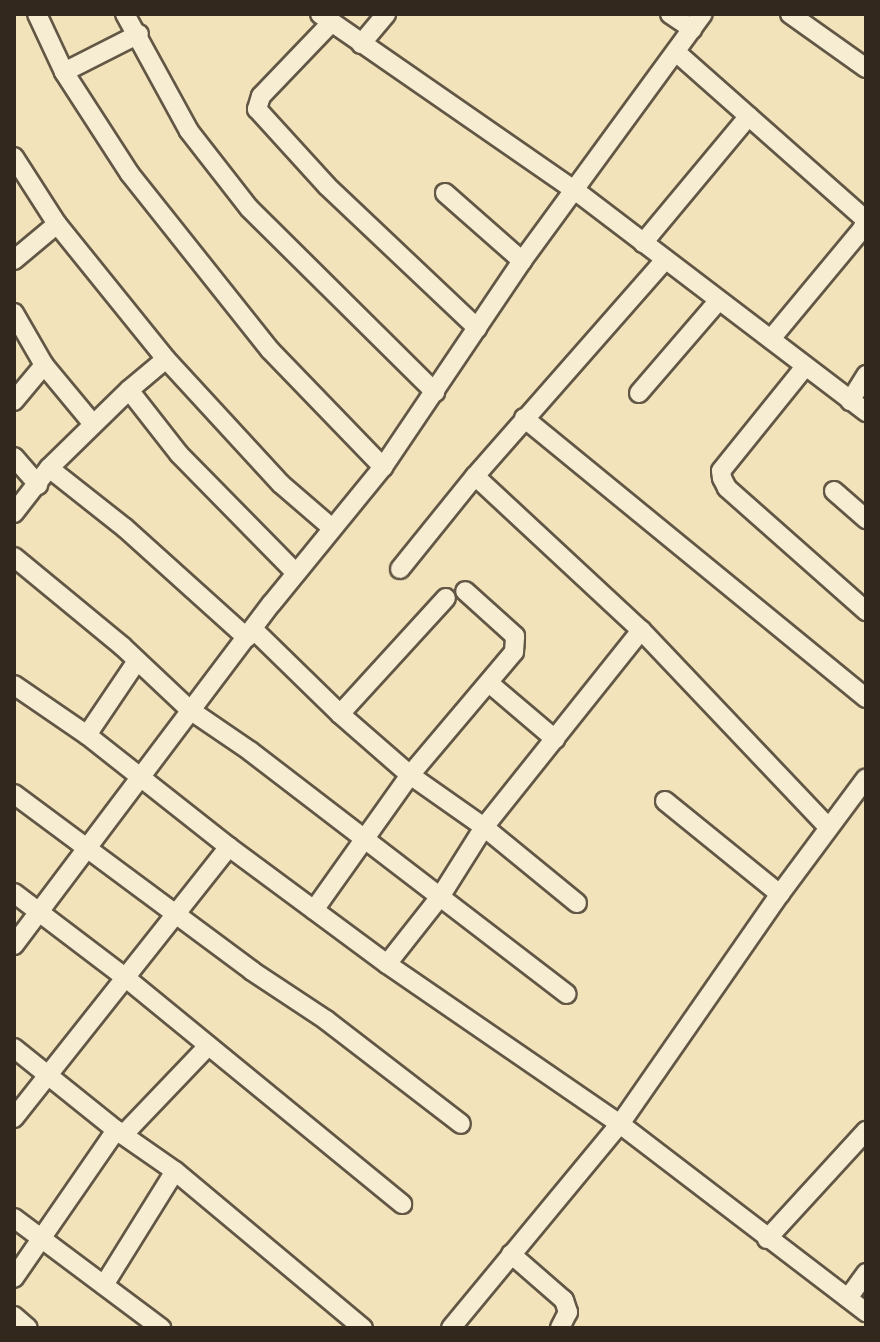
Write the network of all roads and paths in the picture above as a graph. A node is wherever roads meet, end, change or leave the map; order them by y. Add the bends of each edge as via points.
1 (37, 14) edge
2 (125, 14) edge
3 (386, 14) edge
4 (670, 14) edge
5 (790, 14) edge
6 (325, 18) edge
7 (698, 21) edge
8 (139, 34) junction
9 (361, 44) junction
10 (676, 52) junction
11 (866, 68) edge
12 (64, 72) junction
13 (749, 116) junction
14 (14, 157) edge
15 (576, 191) junction
16 (445, 193) dead end
17 (57, 224) junction
18 (643, 243) junction
19 (14, 260) edge
20 (522, 261) junction
21 (664, 261) junction
22 (718, 301) junction
23 (14, 313) edge
24 (477, 328) junction
25 (771, 339) junction
26 (166, 359) junction
27 (44, 365) junction
28 (804, 368) junction
29 (866, 375) edge
30 (129, 390) junction
31 (435, 392) junction
32 (639, 393) dead end
33 (14, 401) edge
34 (850, 401) junction
35 (866, 412) edge
36 (524, 418) junction
37 (93, 424) junction
38 (14, 457) edge
39 (383, 467) junction
40 (49, 468) junction
41 (475, 476) junction
42 (38, 485) junction
43 (834, 491) dead end
44 (14, 513) edge
45 (866, 519) edge
46 (332, 528) junction
47 (14, 557) edge
48 (400, 569) dead end
49 (296, 573) junction
50 (465, 591) dead end
51 (446, 598) dead end
52 (866, 611) edge
53 (641, 630) junction
54 (251, 634) junction
55 (137, 661) junction
56 (489, 683) junction
57 (14, 685) edge
58 (866, 698) edge
59 (190, 710) junction
60 (340, 714) junction
61 (87, 735) junction
62 (555, 739) junction
63 (410, 775) junction
64 (139, 777) junction
65 (866, 778) edge
66 (14, 794) edge
67 (665, 801) dead end
68 (484, 827) junction
69 (828, 827) junction
70 (365, 842) junction
71 (229, 847) junction
72 (87, 850) junction
73 (14, 893) edge
74 (780, 894) junction
75 (440, 897) junction
76 (577, 903) dead end
77 (314, 910) junction
78 (40, 913) junction
79 (178, 915) junction
80 (14, 945) edge
81 (387, 964) junction
82 (126, 978) junction
83 (567, 994) dead end
84 (208, 1046) junction
85 (14, 1048) edge
86 (49, 1074) junction
87 (14, 1118) edge
88 (461, 1124) dead end
89 (620, 1124) junction
90 (866, 1131) edge
91 (120, 1132) junction
92 (175, 1171) junction
93 (402, 1204) dead end
94 (14, 1218) edge
95 (767, 1239) junction
96 (43, 1241) junction
97 (511, 1254) junction
98 (866, 1273) edge
99 (14, 1278) edge
100 (104, 1285) junction
101 (848, 1298) junction
102 (866, 1312) edge
103 (14, 1316) edge
104 (28, 1328) edge
105 (161, 1328) edge
106 (363, 1328) edge
107 (451, 1328) edge
108 (560, 1328) edge

1 - 12 street
2 - 8 street
3 - 9 street
4 - 7 street
5 - 11 street
6 - 9 street
6 - 24 street via 261,96 257,109 327,186
7 - 10 street
8 - 12 street
8 - 31 street via 189,131 249,208
9 - 15 street
10 - 13 street
10 - 15 street
12 - 39 street via 130,174 270,350
13 - 18 street
13 - 25 street via 865,219
14 - 17 street
15 - 18 street
15 - 20 street
16 - 20 street
17 - 19 street
17 - 26 street
18 - 21 street
20 - 24 street
21 - 22 street
21 - 36 street
22 - 25 street
22 - 32 street
23 - 27 street
24 - 31 street
25 - 28 street
26 - 30 street
26 - 46 street via 281,484
27 - 33 street
27 - 37 street
28 - 34 street
28 - 52 street via 721,471 722,478
29 - 34 street
30 - 37 street
30 - 49 street via 179,454
31 - 39 street
34 - 35 street
36 - 41 street
36 - 58 street
37 - 40 street
38 - 42 street
39 - 46 street
40 - 42 street
40 - 54 street
41 - 48 street
41 - 53 street
42 - 44 street
43 - 45 street
46 - 49 street
47 - 55 street
49 - 54 street
50 - 56 street via 517,643
51 - 60 street
53 - 62 street
53 - 69 street
54 - 59 street
54 - 60 street
55 - 59 street
55 - 61 street
56 - 62 street
56 - 63 street
57 - 61 street
59 - 64 street
59 - 70 street
60 - 63 street
61 - 64 street
62 - 68 street
63 - 68 street
63 - 70 street
64 - 71 street
64 - 72 street
65 - 69 street
66 - 72 street
67 - 74 street
68 - 75 street
68 - 76 street
69 - 74 street
70 - 75 street
70 - 77 street
71 - 77 street
71 - 79 street
72 - 78 street
72 - 79 street
73 - 78 street
74 - 89 street
75 - 81 street
75 - 83 street
77 - 81 street
78 - 80 street
78 - 82 street
79 - 82 street
79 - 88 street
81 - 89 street
82 - 84 street
82 - 86 street
84 - 91 street
84 - 93 street
85 - 86 street
86 - 87 street
86 - 91 street
89 - 95 street
89 - 97 street
90 - 95 street
91 - 92 street
91 - 96 street
92 - 100 street
92 - 106 street
94 - 96 street
95 - 101 street
96 - 99 street
96 - 100 street
97 - 107 street
97 - 108 street via 564,1300 568,1312
98 - 101 street
100 - 105 street
101 - 102 street
103 - 104 street

